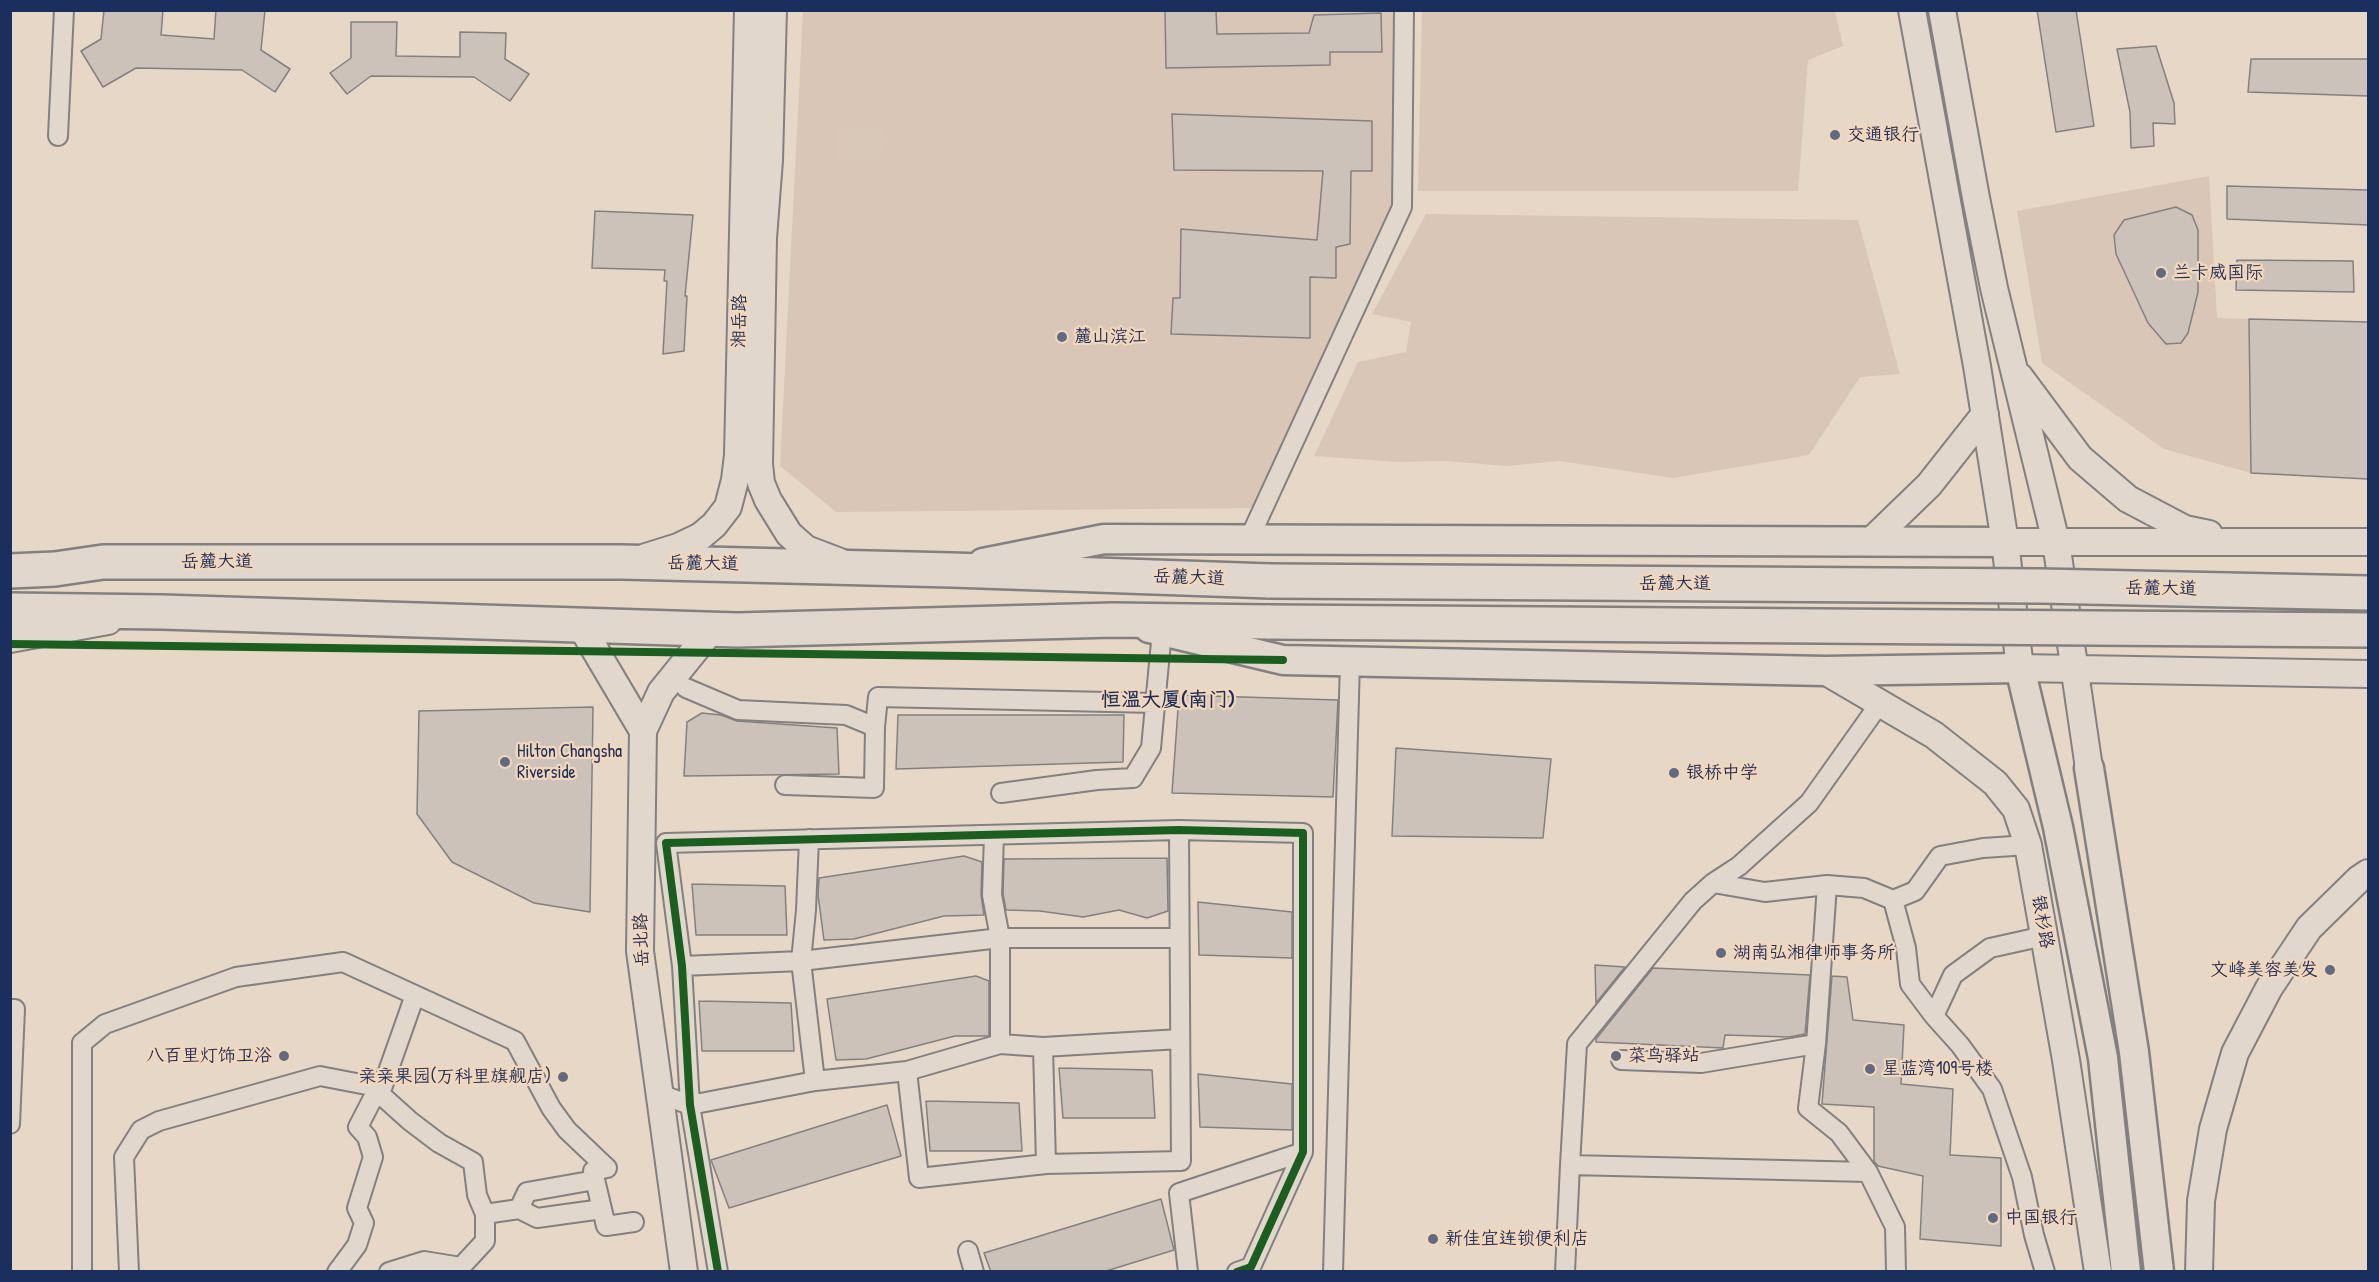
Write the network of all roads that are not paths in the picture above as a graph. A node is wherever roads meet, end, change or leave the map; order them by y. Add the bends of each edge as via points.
1 (64, 10) edge
2 (748, 10) edge
3 (773, 10) edge
4 (1404, 10) edge
5 (1912, 10) edge
6 (1942, 10) edge
7 (58, 136) dead end
8 (2013, 368) junction
9 (1985, 414) junction
10 (1249, 539) junction
11 (1870, 542) junction
12 (2004, 542) junction
13 (2056, 542) junction
14 (2368, 542) edge
15 (2253, 543) junction
16 (10, 558) edge
17 (622, 562) junction
18 (854, 567) junction
19 (55, 568) junction
20 (952, 570) junction
21 (10, 571) edge
22 (2368, 593) edge
23 (10, 610) edge
24 (162, 612) junction
25 (1113, 620) junction
26 (581, 626) junction
27 (712, 628) junction
28 (2368, 630) edge
29 (1162, 632) junction
30 (10, 639) edge
31 (1350, 661) junction
32 (2020, 668) junction
33 (2075, 669) junction
34 (1825, 671) junction
35 (2368, 674) edge
36 (686, 688) dead end
37 (1155, 703) junction
38 (1880, 704) junction
39 (875, 727) junction
40 (643, 731) junction
41 (2089, 768) joint
42 (785, 785) dead end
43 (1001, 792) dead end
44 (1179, 830) junction
45 (994, 835) junction
46 (809, 839) junction
47 (2028, 845) junction
48 (2368, 873) edge
49 (1713, 884) junction
50 (1827, 885) junction
51 (1893, 900) junction
52 (2044, 936) junction
53 (1000, 938) junction
54 (1179, 938) junction
55 (801, 961) junction
56 (682, 966) junction
57 (415, 995) junction
58 (10, 1009) edge
59 (1934, 1016) junction
60 (1179, 1039) junction
61 (1000, 1044) junction
62 (1816, 1044) junction
63 (1043, 1047) junction
64 (1621, 1060) dead end
65 (907, 1071) junction
66 (815, 1081) junction
67 (382, 1088) junction
68 (660, 1094) junction
69 (690, 1105) junction
70 (10, 1124) edge
71 (1303, 1152) junction
72 (1046, 1164) junction
73 (1570, 1165) junction
74 (1868, 1172) junction
75 (595, 1180) junction
76 (519, 1209) junction
77 (602, 1209) junction
78 (484, 1214) junction
79 (634, 1222) dead end
80 (2122, 1225) junction
81 (968, 1251) dead end
82 (2092, 1266) edge
83 (82, 1272) edge
84 (129, 1272) edge
85 (337, 1272) edge
86 (389, 1272) edge
87 (684, 1272) edge
88 (718, 1272) edge
89 (974, 1272) edge
90 (1188, 1272) edge
91 (1237, 1272) edge
92 (1333, 1272) edge
93 (1565, 1272) edge
94 (1896, 1272) edge
95 (2045, 1272) edge
96 (2126, 1272) edge
97 (2159, 1272) edge
98 (2199, 1272) edge

1 - 7 street
2 - 17 main road, 湘岳路 via 735,480 728,507 701,536 678,547
3 - 18 main road, 湘岳路 via 762,273 758,447 761,483 789,534 806,549
4 - 10 street via 1402,207
5 - 9 main road
6 - 8 main road via 1976,198
8 - 13 main road
8 - 15 main road via 2080,458 2128,500 2185,529
9 - 11 main road via 1929,485
9 - 12 main road
10 - 11 main road
10 - 20 main road via 1104,539
11 - 12 main road
12 - 13 main road
12 - 32 main road
13 - 15 main road
13 - 33 main road
14 - 15 main road
16 - 19 main road
17 - 18 highway, 岳麓大道
17 - 19 highway, 岳麓大道 via 104,562
18 - 20 highway, 岳麓大道
19 - 21 highway, 岳麓大道
20 - 22 highway, 岳麓大道, bridge via 1270,581 2029,586
23 - 24 highway
24 - 26 highway
24 - 30 main road
25 - 27 highway
25 - 28 highway, bridge
25 - 29 main road
26 - 27 highway
26 - 40 main road
27 - 40 main road, 岳北路 via 661,692
29 - 31 main road via 1283,660
29 - 37 street
31 - 34 main road
31 - 92 street
32 - 33 main road
32 - 34 main road
32 - 80 main road, 银杉路 via 2058,827 2103,1058
33 - 35 main road
33 - 41 main road
34 - 38 main road, 银杉路
36 - 39 street via 738,710 846,715
37 - 39 street via 878,697
37 - 43 street via 1151,748 1133,778
38 - 47 main road, 银杉路 via 1934,735 1995,783 2016,809
38 - 49 street via 1809,804
39 - 42 street via 874,788
40 - 68 main road, 岳北路 via 640,951
41 - 97 main road via 2134,1052
44 - 45 street
44 - 54 street
44 - 71 street via 1303,833
45 - 46 street
45 - 53 street via 992,895
46 - 55 street
46 - 56 street via 666,843
47 - 51 street via 1940,856 1915,891
47 - 52 main road, 银杉路
48 - 98 main road via 2309,928 2269,988 2235,1053 2213,1129 2201,1201
49 - 50 street via 1765,892
49 - 73 street via 1693,901 1578,1044
50 - 51 street via 1864,888
50 - 62 street
51 - 59 street via 1906,948 1910,984
52 - 59 street via 1990,948 1953,975
52 - 82 main road, 银杉路 via 2067,1060
53 - 54 street
53 - 55 street
53 - 61 street
54 - 60 street
55 - 56 street
55 - 66 street
56 - 69 street
57 - 67 street
57 - 75 street via 515,1041 551,1108 567,1130 607,1168 593,1171
57 - 83 street via 343,962 236,977 105,1024 82,1043
58 - 70 street via 15,1009
59 - 95 street via 1992,1089 2022,1177
60 - 63 street
60 - 72 street via 1181,1161
61 - 63 street
61 - 65 street
62 - 64 street via 1701,1063
62 - 74 street via 1808,1108 1839,1133
63 - 72 street
65 - 66 street
65 - 72 street via 919,1178
66 - 69 street
67 - 78 street via 380,1094 410,1121 473,1162
67 - 84 street via 320,1076 159,1121 141,1130 124,1157
67 - 85 street via 358,1127 367,1137 373,1157 357,1208 364,1223 357,1245
68 - 69 street
68 - 87 main road, 岳北路
69 - 88 street
71 - 90 street via 1179,1193
71 - 91 street via 1251,1267
73 - 74 street
73 - 93 street
74 - 94 street via 1895,1227
75 - 76 street via 527,1192
75 - 77 street
76 - 77 street via 537,1218
76 - 78 street
77 - 79 street via 606,1226
78 - 86 street via 485,1241 461,1267 424,1261
80 - 82 main road
80 - 96 main road, 银杉路
81 - 89 street

